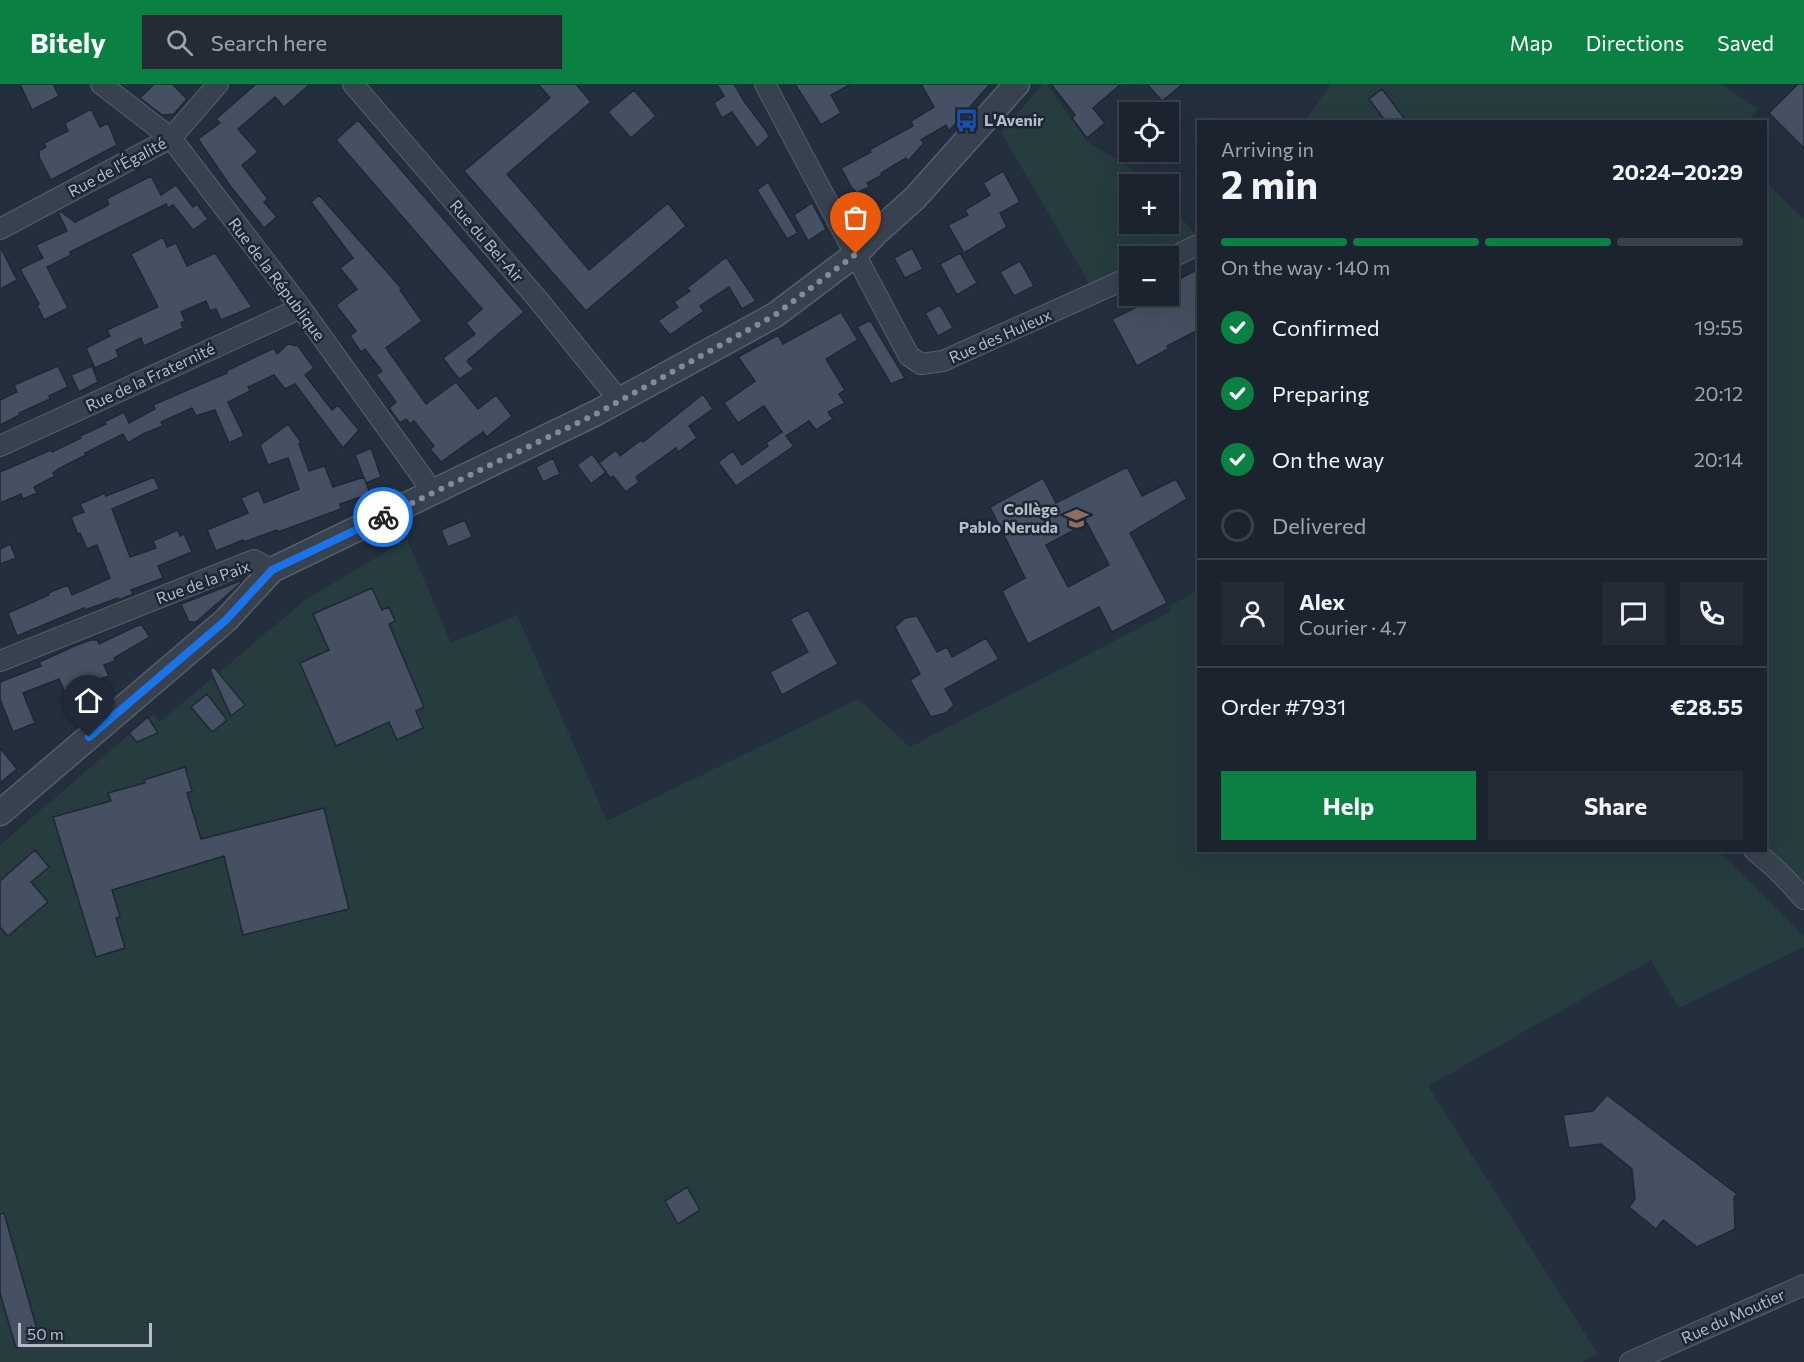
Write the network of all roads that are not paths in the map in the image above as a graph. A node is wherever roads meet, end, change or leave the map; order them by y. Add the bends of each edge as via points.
1 (101, 84) edge
2 (218, 84) edge
3 (352, 84) edge
4 (765, 84) edge
5 (1016, 84) edge
6 (171, 138) junction
7 (2, 226) edge
8 (1197, 246) edge
9 (856, 254) junction
10 (1179, 255) edge
11 (1119, 283) edge
12 (301, 308) junction
13 (619, 400) junction
14 (0, 446) edge
15 (433, 492) junction
16 (272, 570) junction
17 (0, 660) edge
18 (0, 813) edge
19 (1756, 852) edge
20 (1804, 899) edge
21 (1804, 1285) edge
22 (1630, 1362) edge

1 - 6 street, Rue de la République
2 - 6 street, Rue de l'Égalité
3 - 13 street, Rue du Bel-Air
4 - 9 street, Rue des Huleux
5 - 9 street, Rue de la Paix via 915,198
6 - 7 street, Rue de l'Égalité
6 - 12 street, Rue de la République
8 - 10 street
9 - 11 street, Rue des Huleux via 909,356 921,364 943,361
9 - 13 street, Rue de la Paix via 775,315
12 - 14 street, Rue de la Fraternité
12 - 15 street, Rue de la République
13 - 15 street, Rue de la Paix
15 - 16 street, Rue de la Paix
16 - 17 street, Rue de la Paix via 254,560
16 - 18 street via 226,620
19 - 20 street
21 - 22 street, Rue du Moutier

